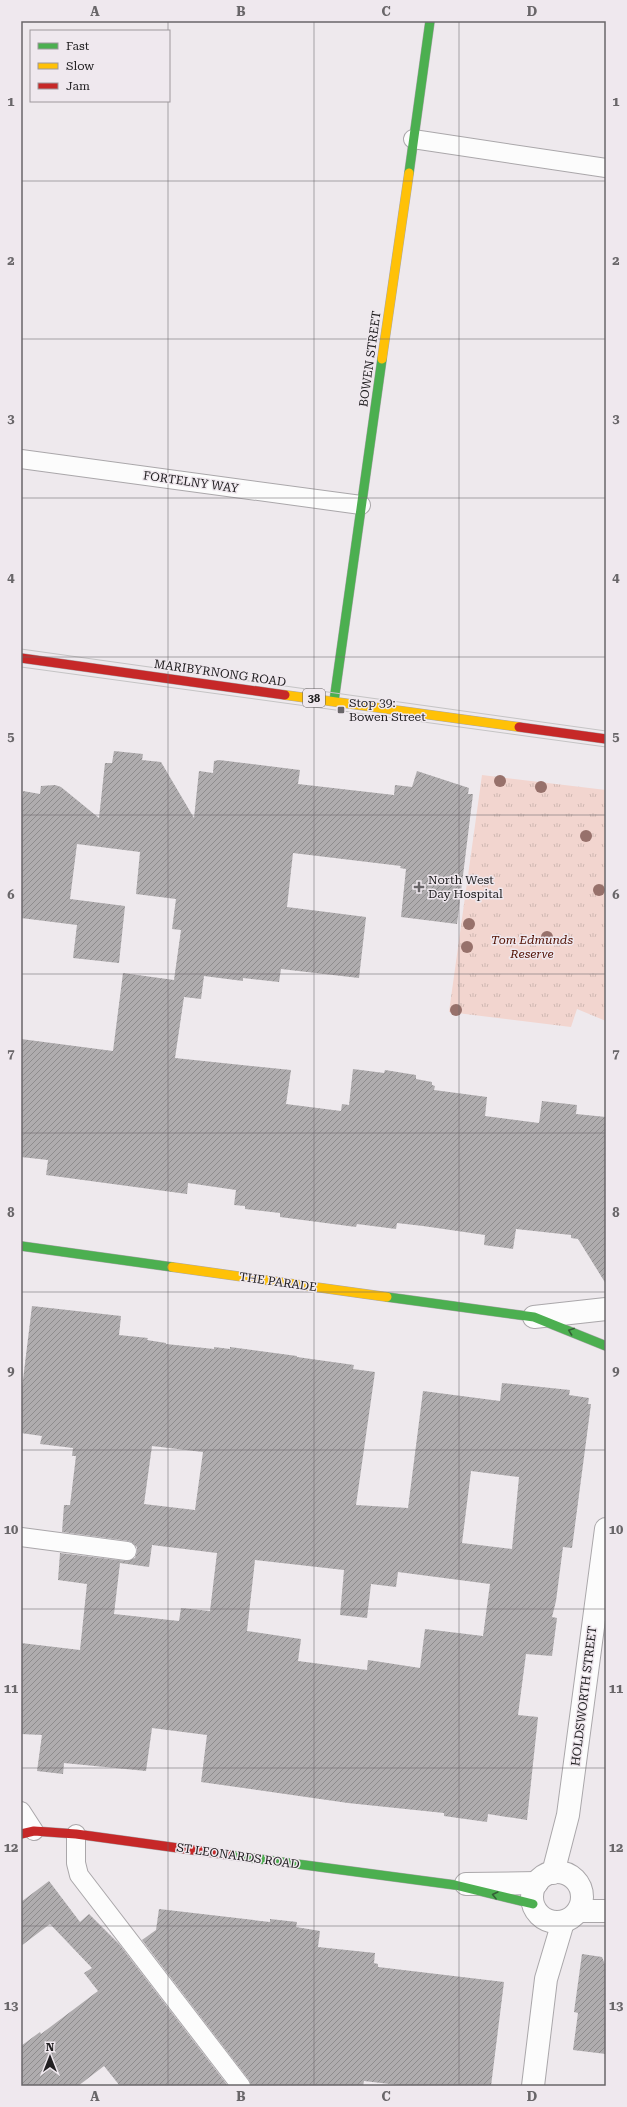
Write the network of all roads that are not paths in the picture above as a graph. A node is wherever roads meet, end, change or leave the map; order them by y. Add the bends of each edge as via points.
1 (430, 21) edge
2 (413, 140) junction
3 (606, 168) edge
4 (21, 459) edge
5 (361, 505) junction
6 (21, 658) edge
7 (334, 701) junction
8 (606, 739) edge
9 (21, 1246) edge
10 (606, 1309) edge
11 (534, 1317) junction
12 (606, 1346) edge
13 (606, 1529) edge
14 (21, 1537) edge
15 (127, 1551) dead end
16 (601, 1609) edge
17 (21, 1811) edge
18 (28, 1832) edge
19 (76, 1834) junction
20 (455, 1885) joint
21 (558, 1897) junction
22 (606, 1898) edge
23 (606, 1911) edge
24 (241, 2086) edge
25 (532, 2086) edge

1 - 2 street, BOWEN STREET
2 - 3 lane
2 - 5 street, BOWEN STREET
4 - 5 lane, FORTELNY WAY
5 - 7 street, BOWEN STREET
6 - 7 street, MARIBYRNONG ROAD / 38
7 - 8 street, MARIBYRNONG ROAD / 38
9 - 11 street, THE PARADE
10 - 11 street, THE PARADE
12 -> 11 street, THE PARADE
13 - 16 street, HOLDSWORTH STREET
14 - 15 lane
16 - 21 street, HOLDSWORTH STREET via 568,1816
17 - 18 lane
18 - 19 street, ST LEONARDS ROAD
19 - 20 street, ST LEONARDS ROAD
19 - 24 lane via 76,1863 79,1875
20 - 21 street, ST LEONARDS ROAD
21 - 22 street, ST LEONARDS ROAD
21 - 23 street, ST LEONARDS ROAD
21 - 25 street, HOLDSWORTH STREET

